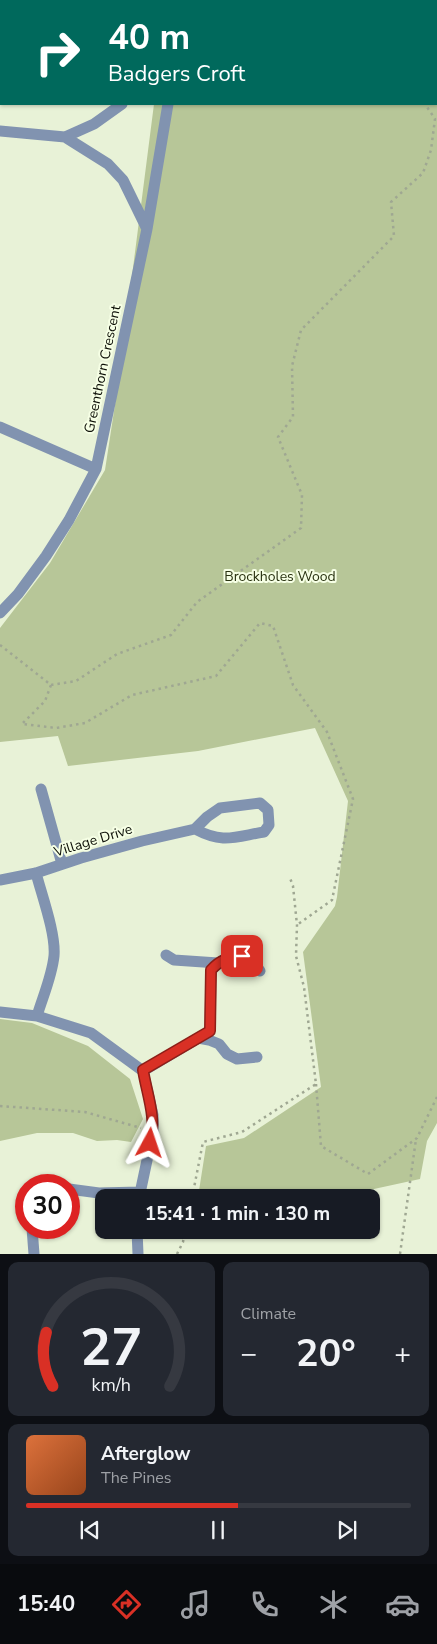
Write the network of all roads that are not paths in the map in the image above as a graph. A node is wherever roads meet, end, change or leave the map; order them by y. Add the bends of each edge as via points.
1 (121, 105) edge
2 (168, 105) edge
3 (0, 131) edge
4 (65, 137) junction
5 (147, 229) junction
6 (0, 427) edge
7 (96, 469) junction
8 (0, 613) edge
9 (41, 789) dead end
10 (195, 830) junction
11 (62, 864) junction
12 (36, 873) junction
13 (0, 880) edge
14 (166, 955) dead end
15 (218, 963) junction
16 (260, 971) dead end
17 (0, 1012) edge
18 (37, 1016) junction
19 (198, 1038) junction
20 (257, 1057) dead end
21 (143, 1070) junction
22 (141, 1189) edge
23 (80, 1190) edge
24 (95, 1192) edge
25 (33, 1239) edge
26 (137, 1239) edge
27 (34, 1254) edge
28 (138, 1254) edge

1 - 4 street via 94,124
2 - 5 street, Greenthorn Crescent
3 - 4 street
4 - 5 street via 108,164 124,180
5 - 7 street, Greenthorn Crescent
6 - 7 street
7 - 8 street, Greenthorn Crescent via 46,556
9 - 11 street
10 - 10 street via 220,808 260,803 268,810 269,825 264,832 223,839
10 - 11 street, Village Drive
11 - 12 street, Village Drive
12 - 13 street, Village Drive
12 - 18 street via 54,955
14 - 15 street via 174,960
15 - 16 street via 242,956 250,958
15 - 19 street via 211,970 210,1031
17 - 18 street
18 - 21 street via 91,1033
19 - 20 street via 219,1044 237,1059
19 - 21 street
21 - 22 street via 153,1115 153,1132
23 - 24 street
25 - 27 street
26 - 28 street

